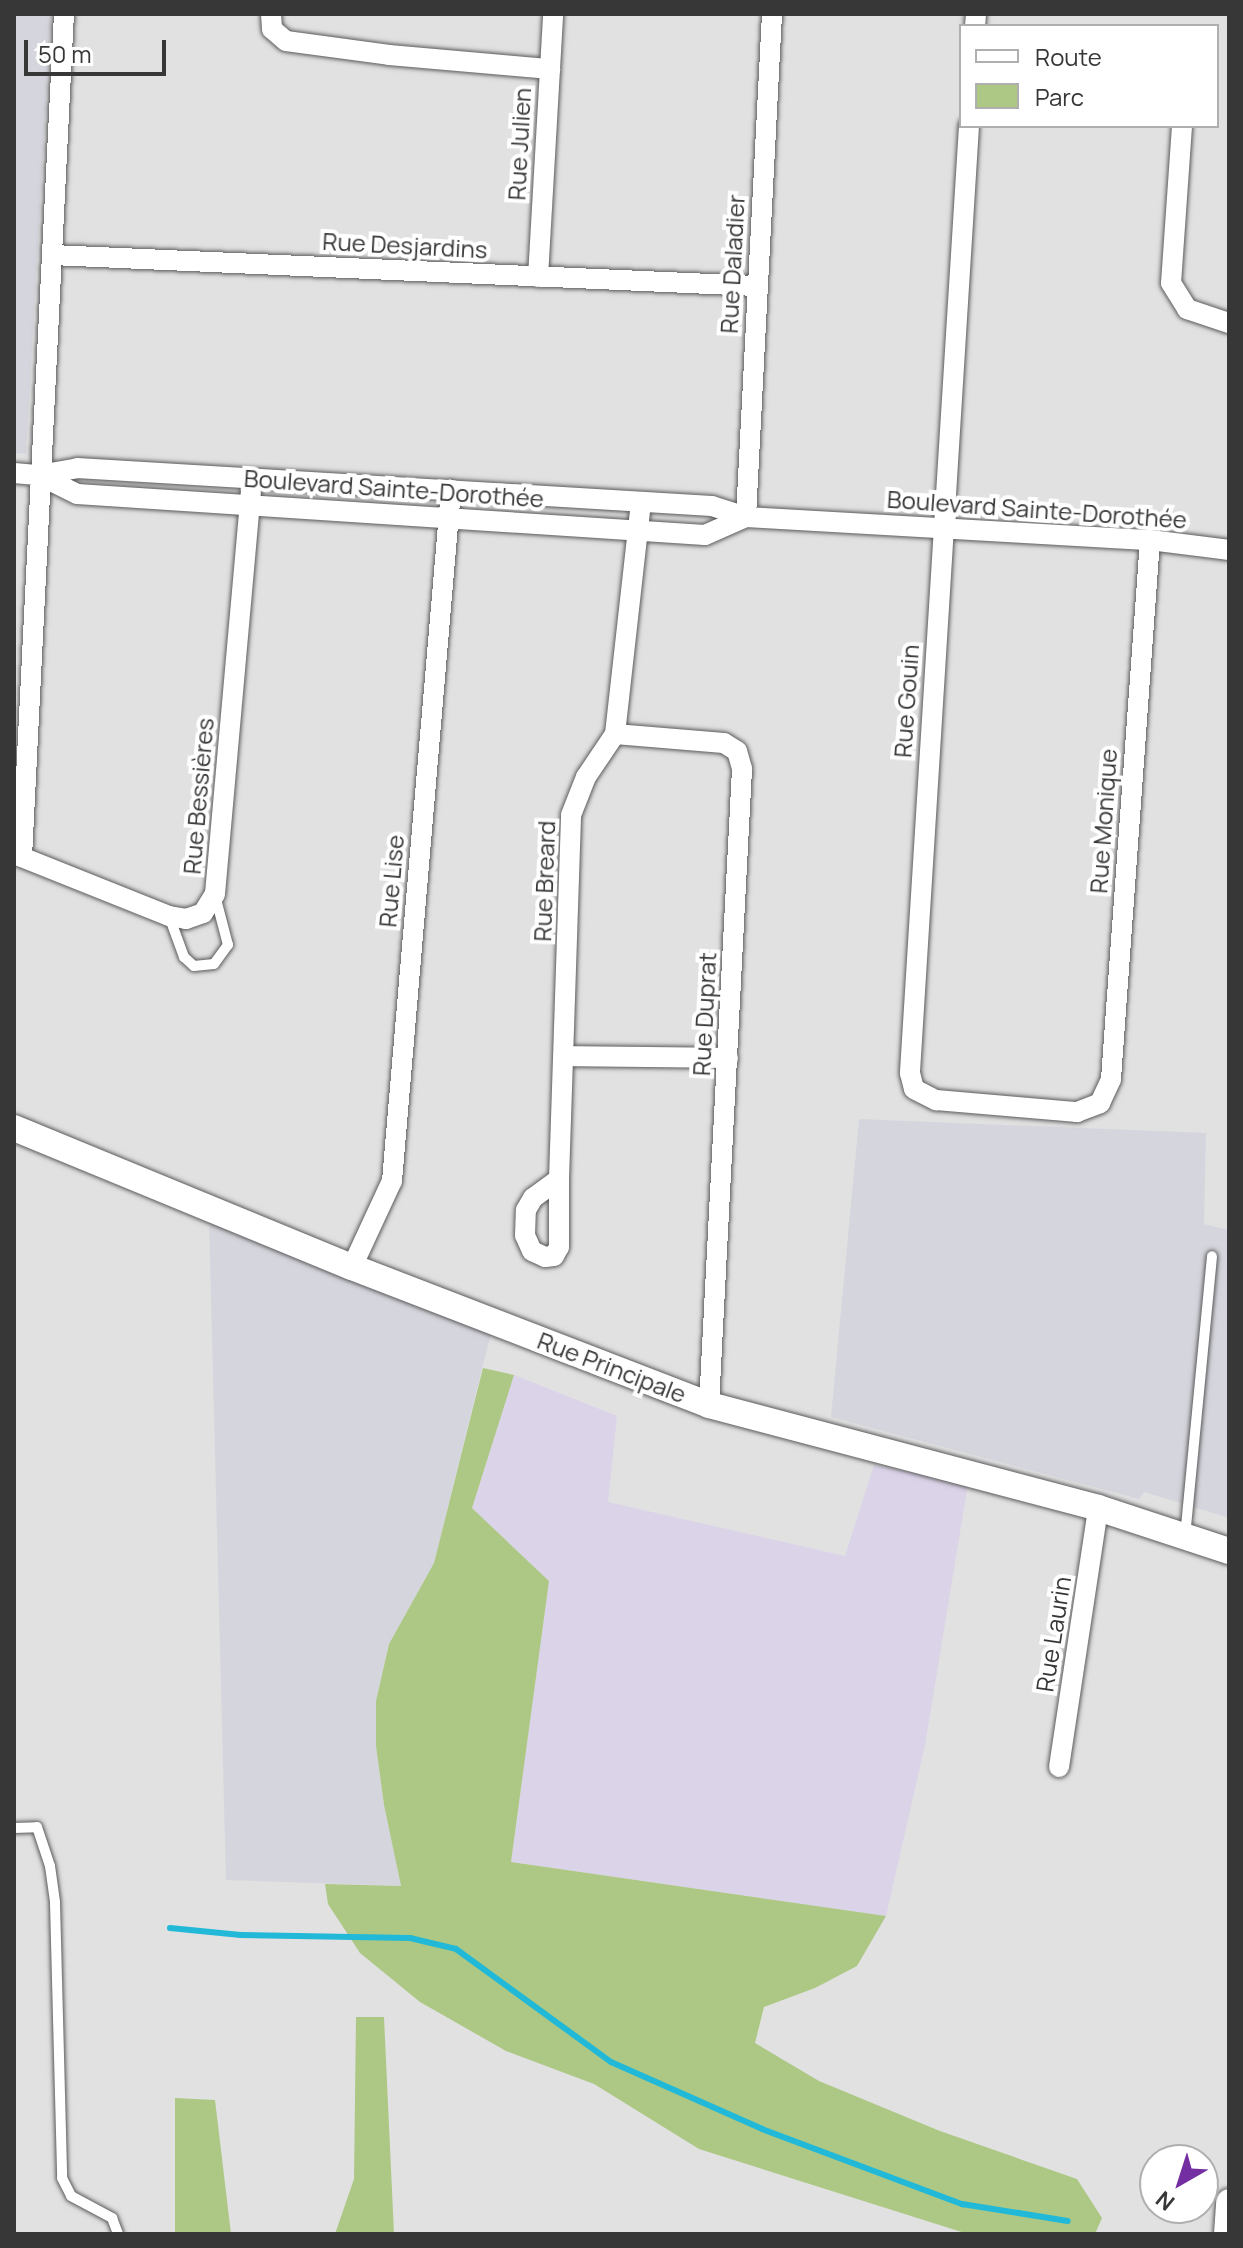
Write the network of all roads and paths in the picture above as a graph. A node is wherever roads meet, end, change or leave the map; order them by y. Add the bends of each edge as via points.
1 (64, 14) edge
2 (271, 14) edge
3 (553, 14) edge
4 (772, 14) edge
5 (550, 69) junction
6 (969, 128) edge
7 (1182, 128) edge
8 (52, 255) junction
9 (538, 277) junction
10 (757, 286) junction
11 (1229, 323) edge
12 (14, 473) edge
13 (39, 475) junction
14 (252, 478) junction
15 (451, 490) junction
16 (641, 502) junction
17 (251, 505) junction
18 (746, 517) junction
19 (449, 518) junction
20 (943, 527) junction
21 (639, 530) junction
22 (1150, 540) junction
23 (1229, 550) edge
24 (615, 734) junction
25 (18, 856) edge
26 (215, 894) junction
27 (169, 916) junction
28 (565, 1056) junction
29 (728, 1058) junction
30 (1100, 1103) joint
31 (14, 1128) edge
32 (559, 1179) dead end
33 (1212, 1256) dead end
34 (352, 1267) junction
35 (709, 1405) junction
36 (1098, 1508) junction
37 (1185, 1537) junction
38 (1229, 1551) edge
39 (1059, 1767) dead end
40 (14, 1828) edge
41 (1229, 2202) edge
42 (118, 2234) edge
43 (1227, 2234) edge

1 - 8 street
2 - 5 street via 272,29 286,41
3 - 5 street, Rue Julien
4 - 10 street, Rue Daladier
5 - 9 street, Rue Julien
6 - 20 street, Rue Gouin
7 - 11 street via 1171,283 1187,309
8 - 9 street, Rue Desjardins
8 - 13 street
9 - 10 street, Rue Desjardins
10 - 18 street, Rue Daladier
12 - 13 street, Boulevard Sainte-Dorothée
13 - 14 street, Boulevard Sainte-Dorothée via 77,468
13 - 17 street, Boulevard Sainte-Dorothée via 77,494
13 - 25 street
14 - 15 street, Boulevard Sainte-Dorothée
14 - 17 street, Rue Bessières
15 - 16 street, Boulevard Sainte-Dorothée
15 - 19 street, Rue Lise
16 - 18 street, Boulevard Sainte-Dorothée via 712,506
16 - 21 street, Rue Breard
17 - 19 street, Boulevard Sainte-Dorothée
17 - 26 street, Rue Bessières
18 - 20 street, Boulevard Sainte-Dorothée
18 - 21 street, Boulevard Sainte-Dorothée via 705,535
19 - 21 street, Boulevard Sainte-Dorothée
19 - 34 street, Rue Lise via 392,1181
20 - 22 street, Boulevard Sainte-Dorothée
20 - 30 street, Rue Gouin via 910,1073 914,1089 936,1100 1077,1112
21 - 24 street, Rue Breard
22 - 23 street, Boulevard Sainte-Dorothée
22 - 30 street, Rue Monique via 1111,1079
24 - 28 street, Rue Breard via 586,777 571,815
24 - 29 street, Rue Duprat via 724,743 737,751 742,769
25 - 27 street
26 - 27 street, Rue Bessières via 203,913 186,919
26 - 27 lane via 228,945 214,964 194,966 184,957
28 - 29 street
28 - 32 street, Rue Breard
29 - 35 street, Rue Duprat
31 - 34 street, Rue Principale
33 - 37 lane
34 - 35 street, Rue Principale
35 - 36 street, Rue Principale
36 - 37 street, Rue Principale
36 - 39 street, Rue Laurin
37 - 38 street, Rue Principale
40 - 42 lane via 37,1827 50,1866 62,2178 71,2196 112,2218
41 - 43 street

